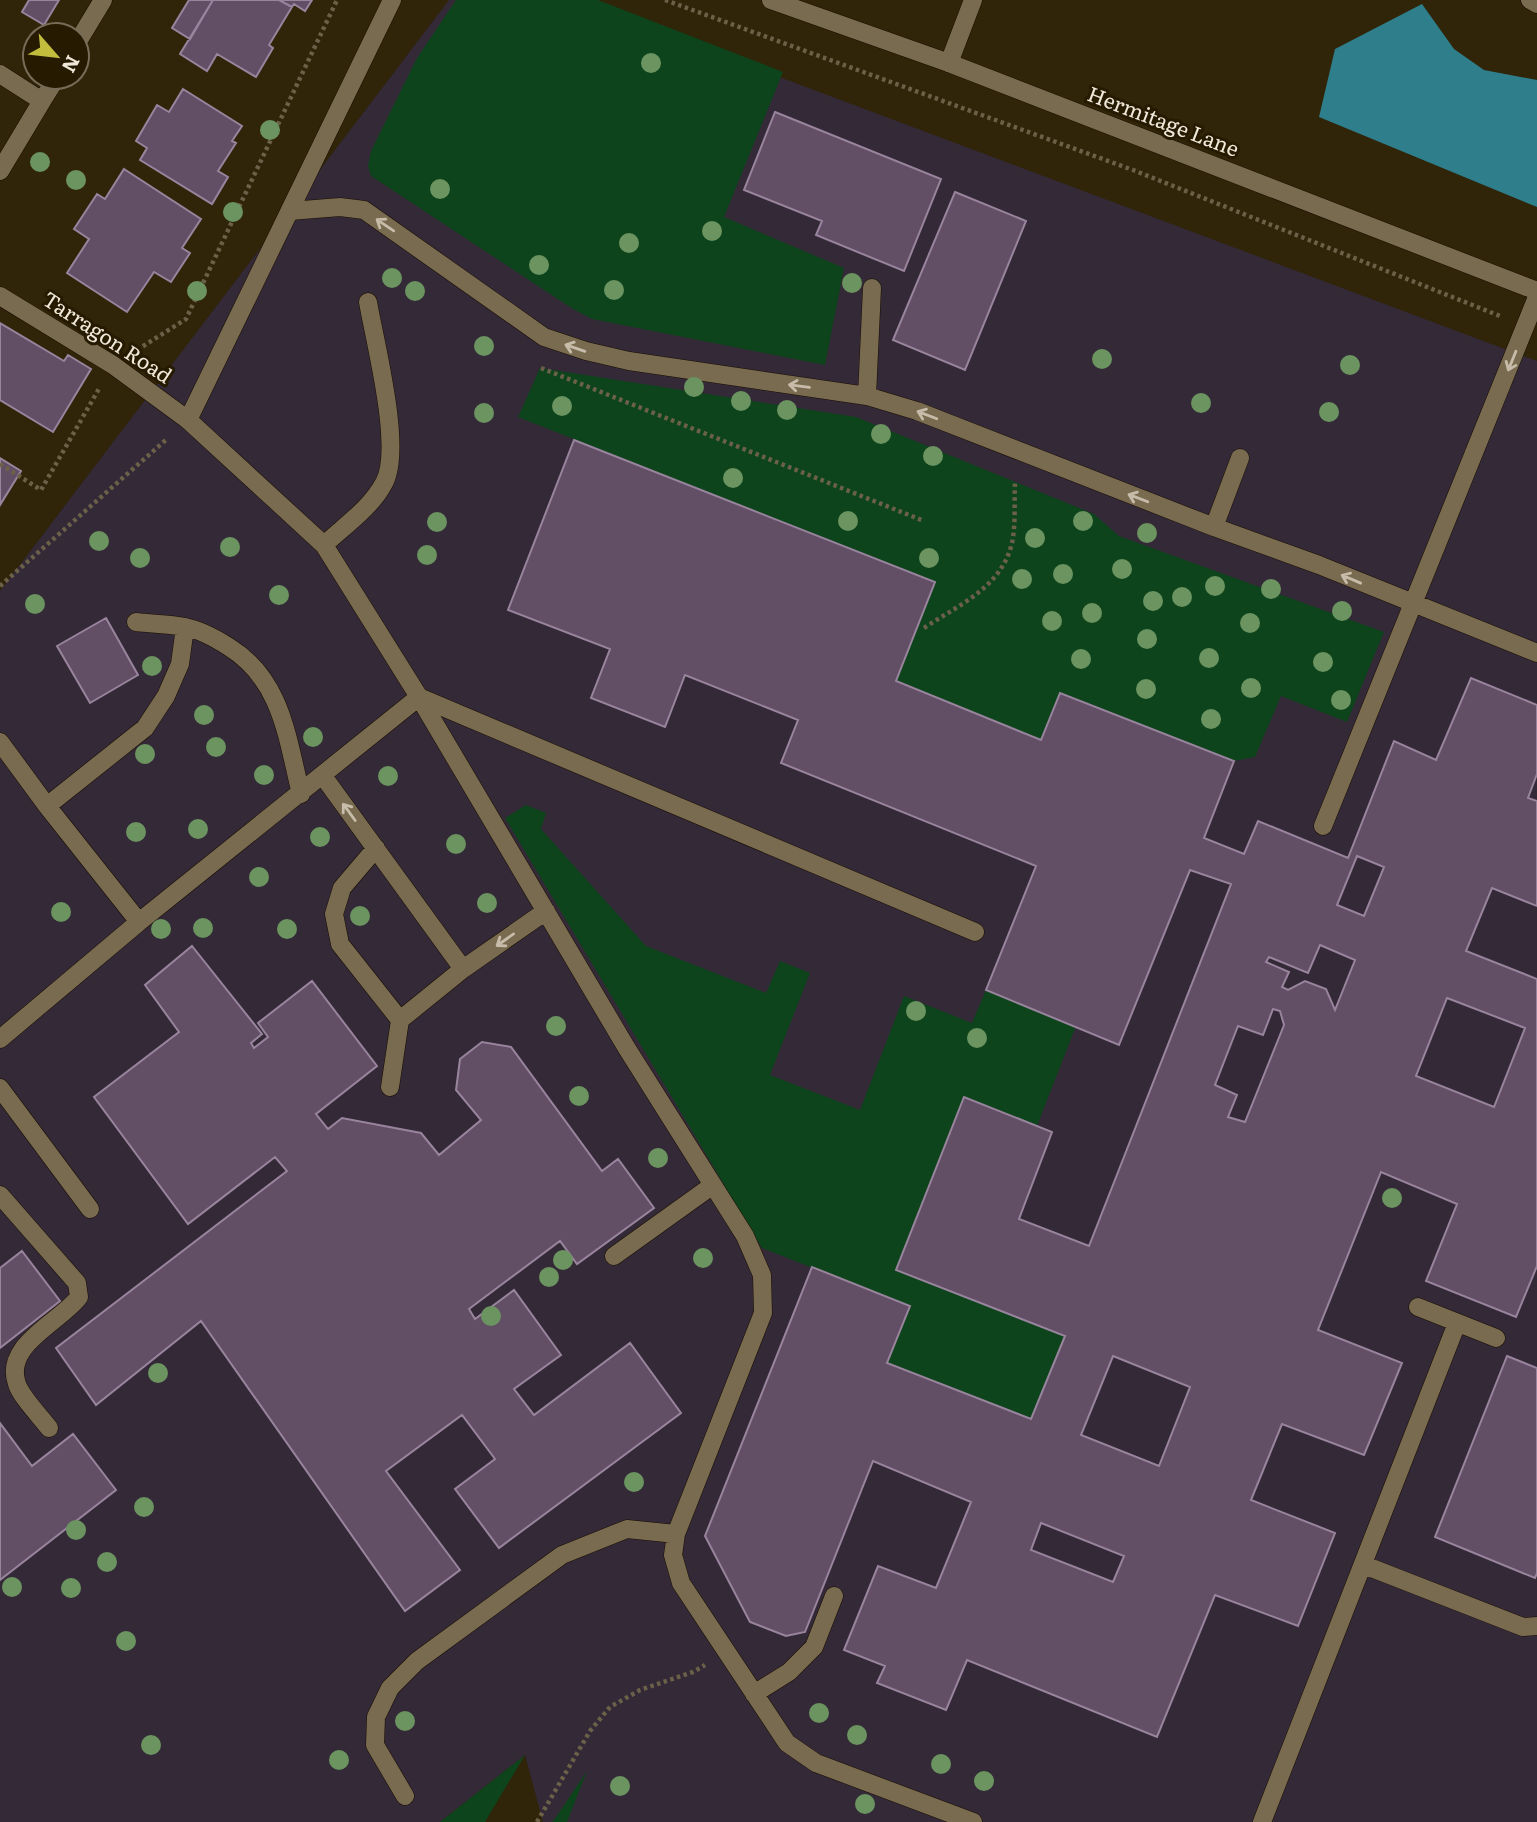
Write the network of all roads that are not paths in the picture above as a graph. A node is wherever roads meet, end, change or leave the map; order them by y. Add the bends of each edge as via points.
1 (103, 0) edge
2 (392, 0) edge
3 (771, 0) edge
4 (973, 0) edge
5 (1530, 0) edge
6 (1537, 5) edge
7 (90, 21) edge
8 (949, 63) junction
9 (0, 75) edge
10 (48, 91) edge
11 (42, 101) junction
12 (0, 171) edge
13 (290, 211) junction
14 (872, 288) dead end
15 (1537, 291) edge
16 (0, 296) edge
17 (1537, 297) edge
18 (368, 302) dead end
19 (867, 396) junction
20 (188, 420) junction
21 (1240, 458) dead end
22 (1214, 527) junction
23 (324, 545) junction
24 (1414, 605) junction
25 (136, 622) dead end
26 (185, 627) junction
27 (1537, 653) edge
28 (419, 697) junction
29 (0, 742) edge
30 (323, 776) junction
31 (301, 794) junction
32 (47, 806) junction
33 (1323, 827) dead end
34 (376, 848) junction
35 (546, 911) junction
36 (139, 922) junction
37 (975, 932) dead end
38 (463, 969) junction
39 (400, 1020) junction
40 (0, 1039) edge
41 (390, 1087) dead end
42 (0, 1088) edge
43 (713, 1185) junction
44 (0, 1195) edge
45 (90, 1209) dead end
46 (614, 1256) dead end
47 (1418, 1307) dead end
48 (1457, 1323) junction
49 (1496, 1338) dead end
50 (49, 1428) dead end
51 (676, 1534) junction
52 (1364, 1565) junction
53 (834, 1596) dead end
54 (1537, 1626) edge
55 (754, 1694) junction
56 (405, 1796) dead end
57 (973, 1822) edge
58 (1262, 1822) edge

1 - 7 main road
2 - 13 main road
3 - 8 main road, Hermitage Lane
4 - 8 main road
5 - 6 main road
8 - 15 main road, Hermitage Lane
9 - 11 main road
10 - 11 main road
11 - 12 main road
19 -> 13 main road via 586,351 544,337 364,211 340,206
13 - 20 main road
14 - 19 main road
16 - 20 main road, Tarragon Road via 113,365
17 -> 24 main road
18 - 23 main road via 392,440 391,464 377,495
22 -> 19 main road via 917,411
20 - 23 main road, Tarragon Road
21 - 22 main road
24 -> 22 main road
23 - 28 main road, Tarragon Road
24 - 27 main road
24 - 33 main road
25 - 26 main road
26 - 31 main road via 210,634 261,674 274,694
26 - 32 main road via 180,664 145,728
28 - 30 main road
28 - 35 main road, Tarragon Road
28 - 37 main road
29 - 32 main road
30 - 31 main road
34 -> 30 main road
31 - 36 main road
32 - 36 main road
34 - 38 main road
34 - 39 main road via 342,888 334,914 340,944
35 -> 38 main road
35 - 43 main road, Tarragon Road
36 - 40 main road
38 - 39 main road
39 - 41 main road
42 - 45 main road
43 - 46 main road
43 - 51 main road, Tarragon Road via 762,1275 763,1313
44 - 50 main road via 78,1283 79,1297 18,1354 14,1369 17,1386
47 - 48 main road
48 - 49 main road
48 - 52 main road
51 - 55 main road via 673,1555 681,1583
51 - 56 main road via 626,1529 562,1555 417,1661 390,1688 376,1717 375,1745
52 - 54 main road via 1523,1627
52 - 58 main road
53 - 55 main road via 814,1647 789,1672
55 - 57 main road via 787,1743 816,1763

